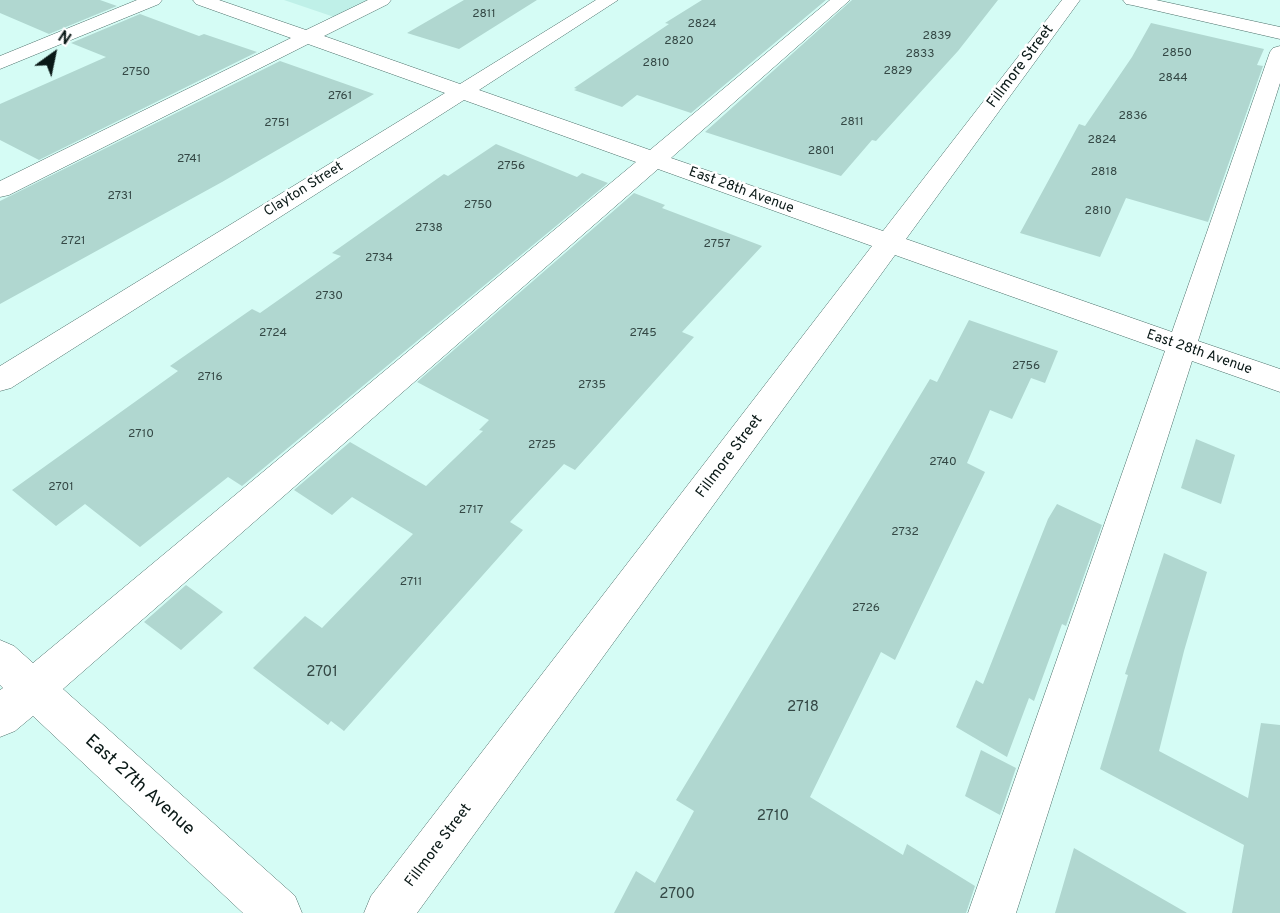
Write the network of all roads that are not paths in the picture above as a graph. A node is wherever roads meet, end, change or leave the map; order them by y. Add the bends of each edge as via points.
1 (153, 0) edge
2 (202, 0) edge
3 (382, 0) edge
4 (609, 0) edge
5 (841, 0) edge
6 (1071, 0) edge
7 (1132, 0) edge
8 (1280, 33) edge
9 (307, 37) junction
10 (1280, 52) edge
11 (0, 63) edge
12 (463, 91) junction
13 (654, 160) junction
14 (0, 190) edge
15 (889, 243) junction
16 (1182, 346) junction
17 (0, 380) edge
18 (1280, 381) edge
19 (0, 659) edge
20 (33, 689) junction
21 (0, 717) edge
22 (278, 913) edge
23 (388, 913) edge
24 (992, 913) edge

1 - 11 street
2 - 9 street, East 28th Avenue
3 - 9 street
4 - 12 street, Clayton Street
5 - 13 street
6 - 15 street, Fillmore Street
7 - 8 street
9 - 12 street, East 28th Avenue
9 - 14 street
10 - 16 street
12 - 13 street, East 28th Avenue
12 - 17 street, Clayton Street
13 - 15 street, East 28th Avenue
13 - 20 street
15 - 16 street, East 28th Avenue
15 - 23 street, Fillmore Street
16 - 18 street, East 28th Avenue
16 - 24 street
19 - 20 street, East 27th Avenue
20 - 21 street
20 - 22 street, East 27th Avenue

